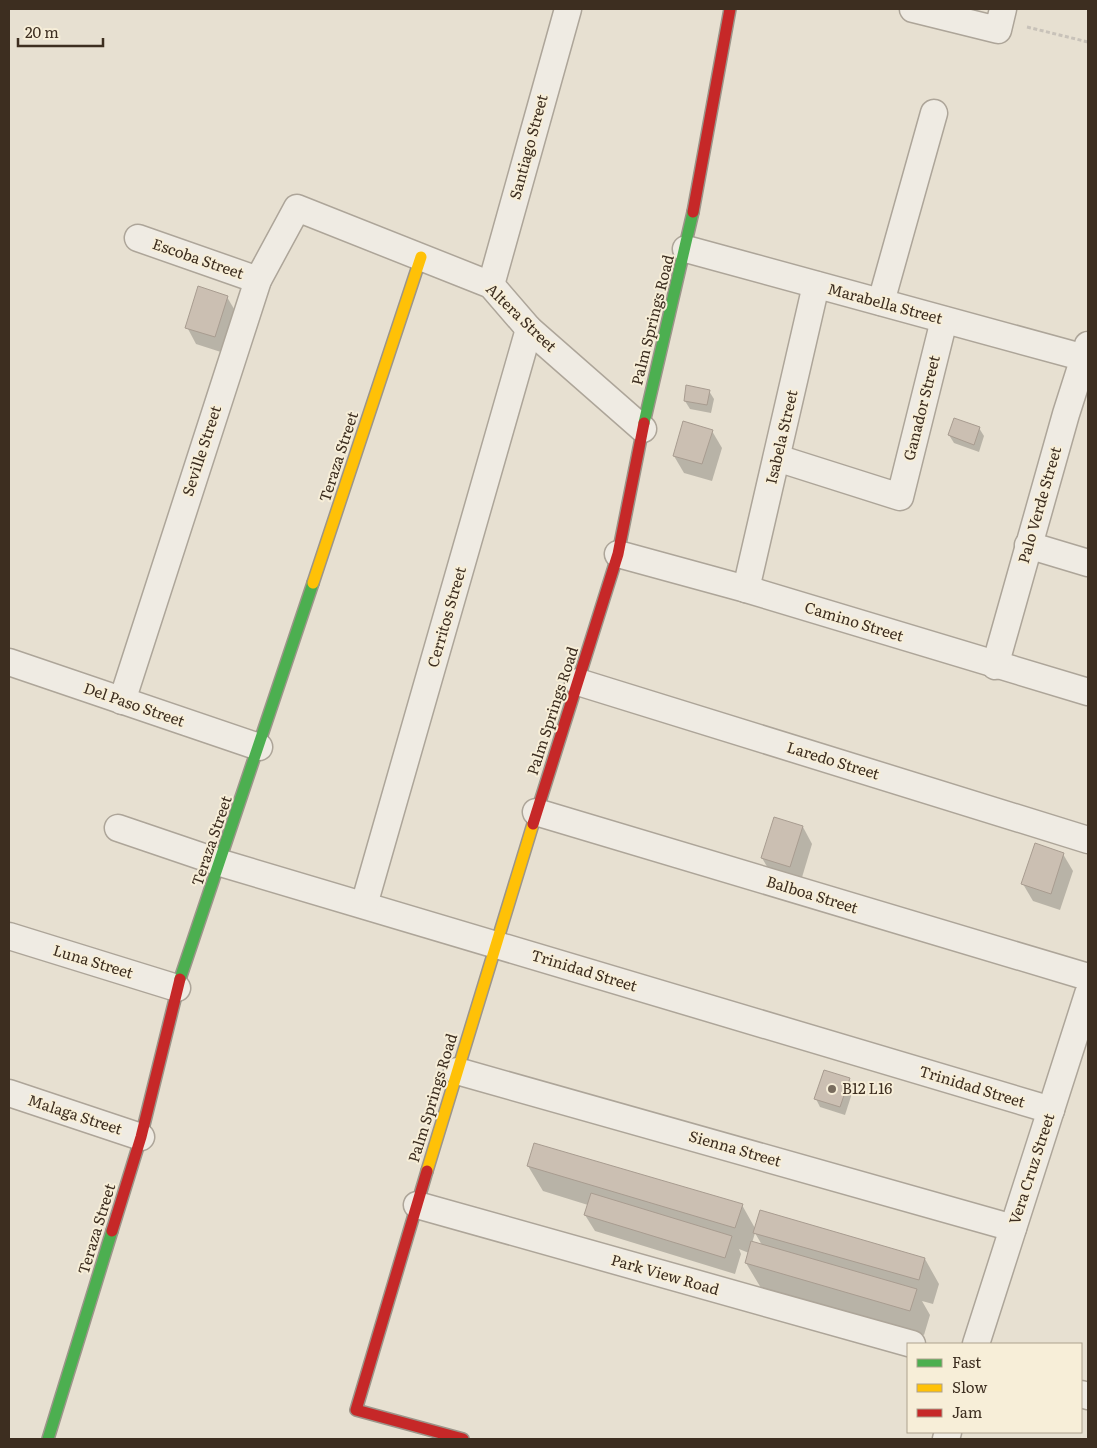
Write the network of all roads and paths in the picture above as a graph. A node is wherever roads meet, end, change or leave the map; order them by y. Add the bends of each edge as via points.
1 (568, 9) edge
2 (730, 9) edge
3 (913, 9) edge
4 (1000, 20) edge
5 (1088, 42) edge
6 (934, 113) dead end
7 (297, 208) joint
8 (138, 238) dead end
9 (686, 249) junction
10 (421, 257) junction
11 (258, 280) junction
12 (491, 285) junction
13 (816, 285) junction
14 (881, 302) junction
15 (944, 320) junction
16 (529, 329) junction
17 (1087, 351) edge
18 (1077, 417) edge
19 (643, 429) junction
20 (777, 458) junction
21 (1028, 545) junction
22 (618, 554) junction
23 (1088, 563) edge
24 (746, 589) junction
25 (9, 662) edge
26 (995, 666) junction
27 (578, 682) junction
28 (1088, 692) edge
29 (122, 700) junction
30 (259, 747) junction
31 (536, 812) junction
32 (118, 828) dead end
33 (1088, 840) edge
34 (221, 863) junction
35 (364, 905) junction
36 (9, 936) edge
37 (494, 945) junction
38 (1088, 977) edge
39 (177, 988) junction
40 (1088, 994) edge
41 (457, 1071) junction
42 (9, 1093) edge
43 (1051, 1110) junction
44 (141, 1137) junction
45 (417, 1205) junction
46 (1013, 1228) junction
47 (908, 1343) edge
48 (976, 1343) edge
49 (48, 1439) edge
50 (463, 1439) edge

1 - 12 street, Santiago Street
2 - 9 street, Palm Springs Road
3 - 4 street
4 - 5 path
6 - 14 street
7 - 10 street, Altera Street
7 - 11 street, Seville Street
8 - 11 street, Escoba Street
9 - 13 street, Marabella Street
9 - 19 street, Palm Springs Road
10 - 12 street, Altera Street
10 - 30 street, Teraza Street
11 - 29 street, Seville Street
12 - 16 street, Altera Street
13 - 14 street, Marabella Street
13 - 20 street, Isabela Street
14 - 15 street, Marabella Street
15 - 17 street, Marabella Street
15 - 20 street, Ganador Street via 900,497
16 - 19 street, Altera Street
16 - 35 street, Cerritos Street
17 - 18 street, Palo Verde Street
18 - 21 street, Palo Verde Street
19 - 22 street, Palm Springs Road
20 - 24 street, Isabela Street
21 - 23 street
21 - 26 street, Palo Verde Street
22 - 24 street, Camino Street
22 - 27 street, Palm Springs Road
24 - 26 street, Camino Street
25 - 29 street, Del Paso Street
26 - 28 street, Camino Street
27 - 31 street, Palm Springs Road
27 - 33 street, Laredo Street
29 - 30 street, Del Paso Street
30 - 34 street, Teraza Street
31 - 37 street, Palm Springs Road
31 - 38 street, Balboa Street
32 - 34 street, Trinidad Street
34 - 35 street, Trinidad Street
34 - 39 street, Teraza Street
35 - 37 street, Trinidad Street
36 - 39 street, Luna Street
37 - 41 street, Palm Springs Road
37 - 43 street, Trinidad Street
39 - 44 street, Teraza Street
40 - 43 street, Vera Cruz Street
41 - 45 street, Palm Springs Road
41 - 46 street, Sienna Street
42 - 44 street, Malaga Street
43 - 46 street, Vera Cruz Street
44 - 49 street, Teraza Street
45 - 47 street, Park View Road
45 - 50 street, Palm Springs Road via 356,1410
46 - 48 street, Vera Cruz Street

